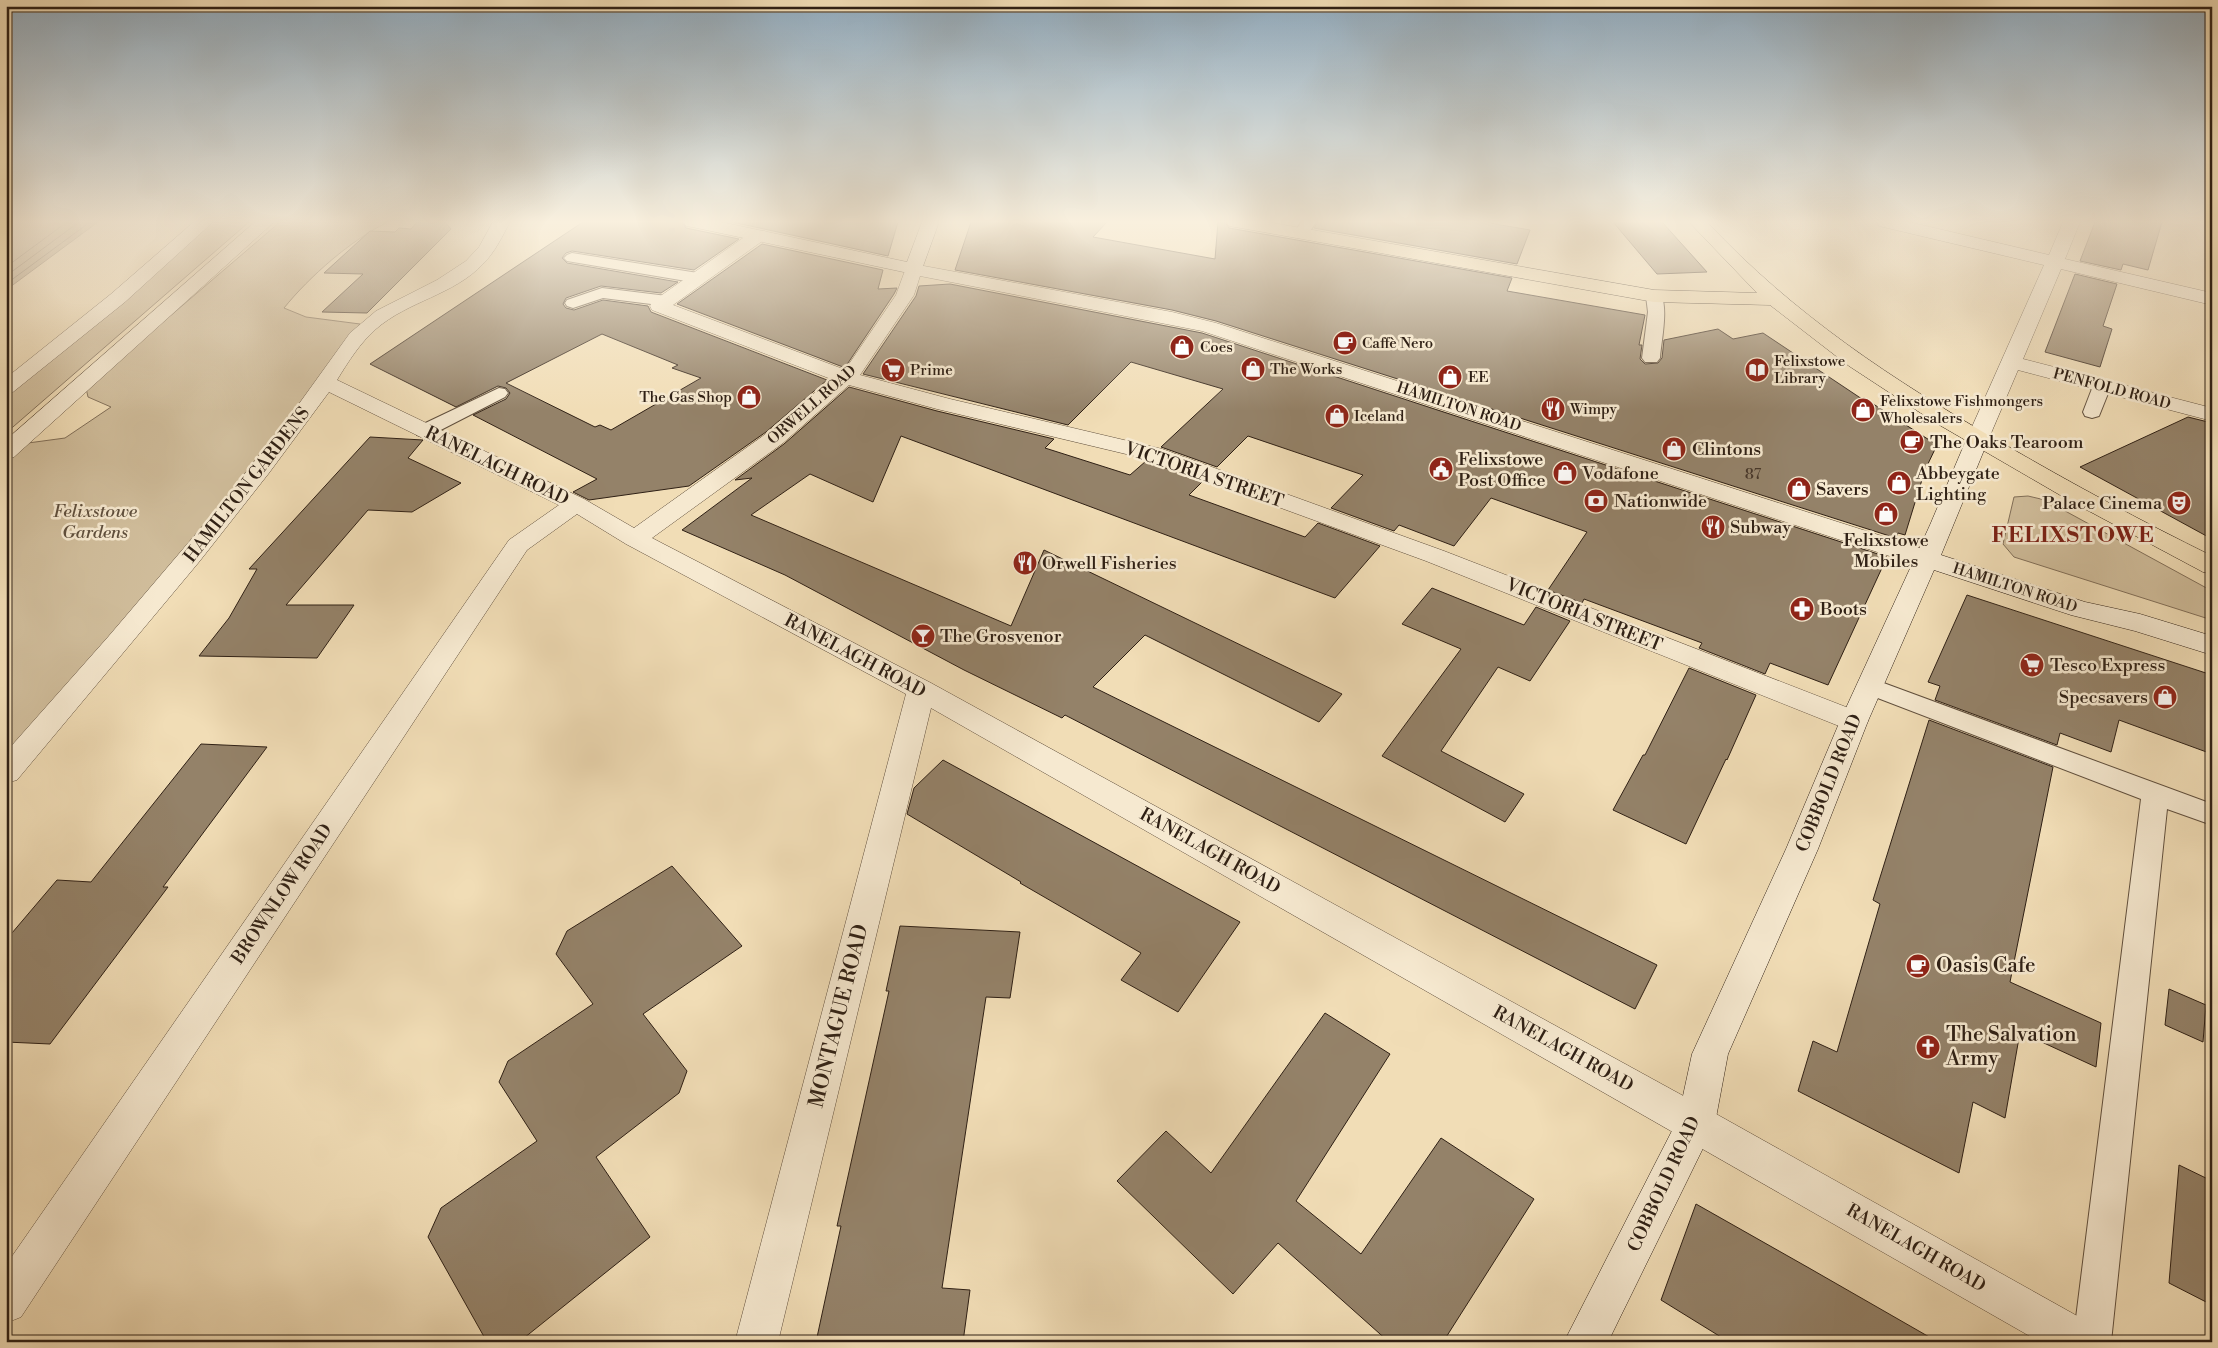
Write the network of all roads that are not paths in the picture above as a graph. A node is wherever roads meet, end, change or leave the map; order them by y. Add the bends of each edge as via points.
1 (133, 285) edge
2 (195, 285) edge
3 (442, 285) edge
4 (689, 285) edge
5 (908, 285) edge
6 (997, 285) edge
7 (1597, 285) edge
8 (1760, 285) edge
9 (2044, 285) edge
10 (2152, 285) edge
11 (1654, 296) junction
12 (1774, 299) junction
13 (2212, 299) edge
14 (667, 301) junction
15 (573, 303) dead end
16 (1651, 358) dead end
17 (2011, 362) junction
18 (845, 376) junction
19 (326, 383) junction
20 (2102, 386) junction
21 (6, 388) edge
22 (499, 393) dead end
23 (2092, 412) dead end
24 (2212, 415) edge
25 (424, 431) junction
26 (1978, 438) junction
27 (6, 452) edge
28 (576, 504) junction
29 (635, 539) junction
30 (1926, 559) junction
31 (2212, 566) edge
32 (2212, 646) edge
33 (1870, 686) junction
34 (920, 690) junction
35 (1854, 721) junction
36 (6, 772) edge
37 (2155, 794) junction
38 (2212, 815) edge
39 (1696, 1123) junction
40 (6, 1302) edge
41 (756, 1342) edge
42 (1585, 1342) edge
43 (2082, 1342) edge
44 (2092, 1342) edge

1 - 21 street
2 - 27 street
3 - 19 street, HAMILTON GARDENS via 391,310 365,328
4 - 14 street
5 - 18 street, ORWELL ROAD via 890,320 863,359
6 - 30 street, HAMILTON ROAD via 1209,326
7 - 11 main road
8 - 12 main road
9 - 17 street, COBBOLD ROAD
10 - 13 street
11 - 12 main road
11 - 16 lane via 1656,312
12 - 26 main road via 1854,360
14 - 15 lane via 602,292
14 - 18 street, VICTORIA STREET via 659,306
17 - 20 street, PENFOLD ROAD
17 - 26 street, COBBOLD ROAD
18 - 29 street, ORWELL ROAD via 775,438
18 - 35 street, VICTORIA STREET via 945,404 1154,454 1434,556
19 - 25 street, RANELAGH ROAD
19 - 36 street, HAMILTON GARDENS via 180,571 103,664
20 - 23 lane
20 - 24 street, PENFOLD ROAD
22 - 25 lane
25 - 28 street, RANELAGH ROAD
26 - 30 street, COBBOLD ROAD
26 - 31 main road via 2149,535
28 - 29 street, RANELAGH ROAD
28 - 40 street, BROWNLOW ROAD via 518,545
29 - 34 street, RANELAGH ROAD
30 - 32 street, HAMILTON ROAD via 2080,609 2140,623
30 - 33 street, COBBOLD ROAD
33 - 35 street, COBBOLD ROAD
33 - 37 lane
34 - 39 street, RANELAGH ROAD
34 - 41 street, MONTAGUE ROAD
35 - 39 street, COBBOLD ROAD via 1802,849 1710,1054
37 - 38 lane
37 - 44 lane
39 - 42 street, COBBOLD ROAD
39 - 43 street, RANELAGH ROAD

